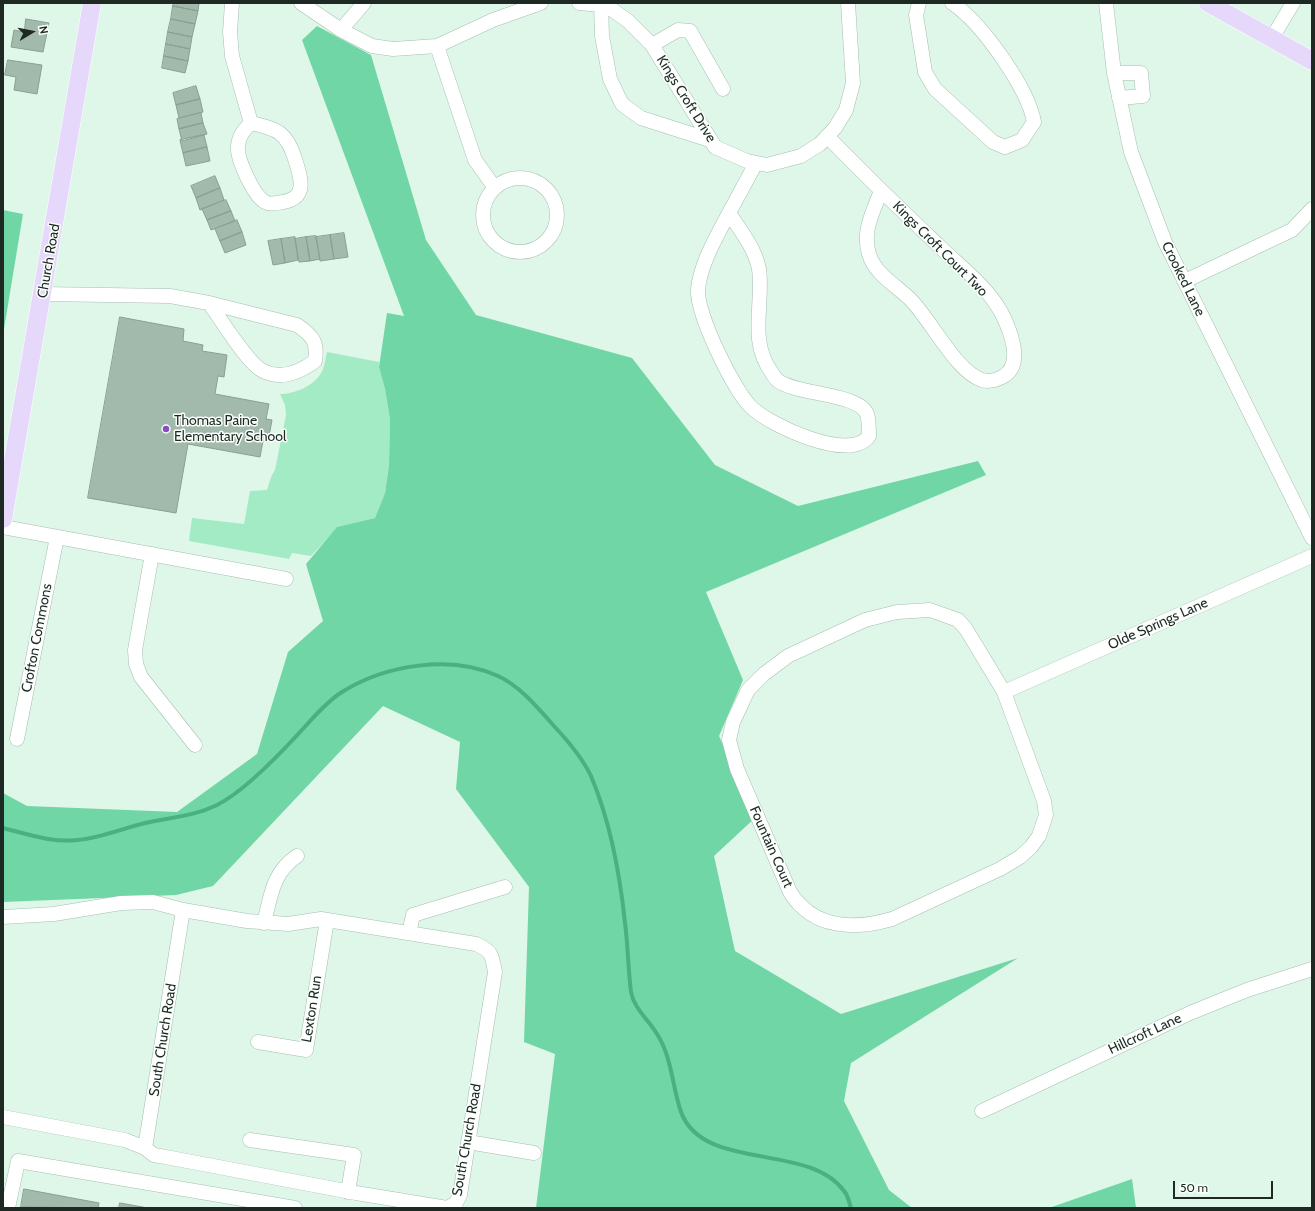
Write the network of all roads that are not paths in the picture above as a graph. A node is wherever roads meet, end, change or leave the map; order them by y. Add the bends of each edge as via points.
1 (92, 3) edge
2 (232, 3) edge
3 (301, 3) edge
4 (364, 3) edge
5 (542, 3) edge
6 (579, 3) edge
7 (848, 3) edge
8 (919, 3) edge
9 (952, 3) edge
10 (1106, 3) edge
11 (1208, 3) edge
12 (1293, 3) edge
13 (600, 4) edge
14 (1220, 8) edge
15 (341, 30) junction
16 (1272, 38) junction
17 (652, 45) junction
18 (437, 46) junction
19 (1312, 61) edge
20 (1114, 73) junction
21 (723, 88) dead end
22 (1119, 98) junction
23 (251, 123) junction
24 (827, 136) junction
25 (710, 140) junction
26 (756, 163) junction
27 (495, 188) junction
28 (881, 191) junction
29 (1312, 209) edge
30 (729, 213) junction
31 (1185, 282) junction
32 (43, 294) junction
33 (209, 303) junction
34 (3, 518) edge
35 (3, 527) edge
36 (57, 537) junction
37 (1312, 538) edge
38 (152, 554) junction
39 (1312, 556) edge
40 (286, 579) dead end
41 (1004, 692) junction
42 (17, 740) dead end
43 (195, 745) dead end
44 (297, 856) dead end
45 (505, 887) dead end
46 (183, 910) junction
47 (3, 917) edge
48 (327, 920) junction
49 (264, 923) junction
50 (409, 933) junction
51 (1312, 969) edge
52 (258, 1042) dead end
53 (982, 1111) dead end
54 (3, 1117) edge
55 (250, 1140) dead end
56 (468, 1142) junction
57 (145, 1148) junction
58 (534, 1153) dead end
59 (348, 1192) junction
60 (8, 1208) edge
61 (295, 1208) edge

1 - 32 main road, Church Road
2 - 23 street via 232,56
3 - 15 street
4 - 15 street
5 - 18 street via 493,20
6 - 13 street, Kings Croft Drive
7 - 24 street, Kings Croft Drive via 853,84 846,110
8 - 9 street via 916,15 925,72 935,89 993,142 1005,147 1022,140 1034,122 1022,89 984,32
10 - 20 street, Crooked Lane
11 - 14 main road
12 - 16 street
13 - 17 street, Kings Croft Drive via 628,21
13 - 25 street via 602,36 610,79 622,104 640,118
14 - 16 main road
15 - 18 street via 372,46 393,49
16 - 19 main road
17 - 21 street via 678,30 690,31
17 - 25 street, Kings Croft Drive
18 - 27 street via 475,160
20 - 22 street, Crooked Lane
20 - 22 street via 1141,74 1143,96
22 - 31 street, Crooked Lane via 1131,152 1149,204 1164,242
23 - 23 street via 274,129 284,135 291,147 300,183 299,195 294,201 273,204 266,203 257,196 239,161 237,147 241,133
24 - 26 street, Kings Croft Drive via 820,144 801,156 767,165
24 - 28 street, Kings Croft Court Two
25 - 26 street, Kings Croft Drive via 715,147
26 - 30 street
27 - 27 street via 485,202 483,215 485,227 491,238 512,252 537,249 547,241 553,231 557,214 552,197 545,187 523,178 511,179
28 - 28 street, Kings Croft Court Two via 983,288 1001,312 1011,336 1014,356 1012,367 1005,376 983,381 972,376 910,299 873,264 868,252 866,230
29 - 31 street via 1292,230
30 - 30 street via 757,260 758,332 767,366 778,381 852,402 861,407 867,414 870,436 867,439 843,445 826,444 785,428 761,415 750,406 741,393 710,334 700,308 698,289 705,261
31 - 37 street, Crooked Lane
32 - 33 street via 170,296
32 - 34 main road, Church Road
33 - 33 street via 297,325 310,334 315,343 315,361 292,373 277,376 262,370 246,354
35 - 36 street
36 - 38 street
36 - 42 street, Crofton Commons
38 - 40 street
38 - 43 street via 135,650 136,664 142,677
39 - 41 street, Olde Springs Lane
41 - 41 street, Fountain Court via 1044,801 1046,815 1039,836 1031,847 1000,869 892,919 878,923 854,925 827,922 807,912 798,904 790,892 737,769 729,740 733,722 748,690 788,656 865,620 897,612 930,610 958,620
44 - 49 street via 284,865 276,879
45 - 50 street via 413,915
46 - 47 street, South Church Road via 153,902 121,903 54,914
46 - 49 street, South Church Road
46 - 57 street, South Church Road
48 - 49 street, South Church Road via 288,924
48 - 50 street, South Church Road
48 - 52 street, Lexton Run via 306,1050
50 - 56 street, South Church Road via 476,944 488,949 493,958 495,972
51 - 53 street, Hillcroft Lane via 1247,990 1190,1013
54 - 57 street via 125,1140
55 - 59 street via 354,1155
56 - 58 street
56 - 59 street, South Church Road via 460,1195 456,1203 447,1208
57 - 59 street, South Church Road via 154,1155
60 - 61 street via 18,1162

